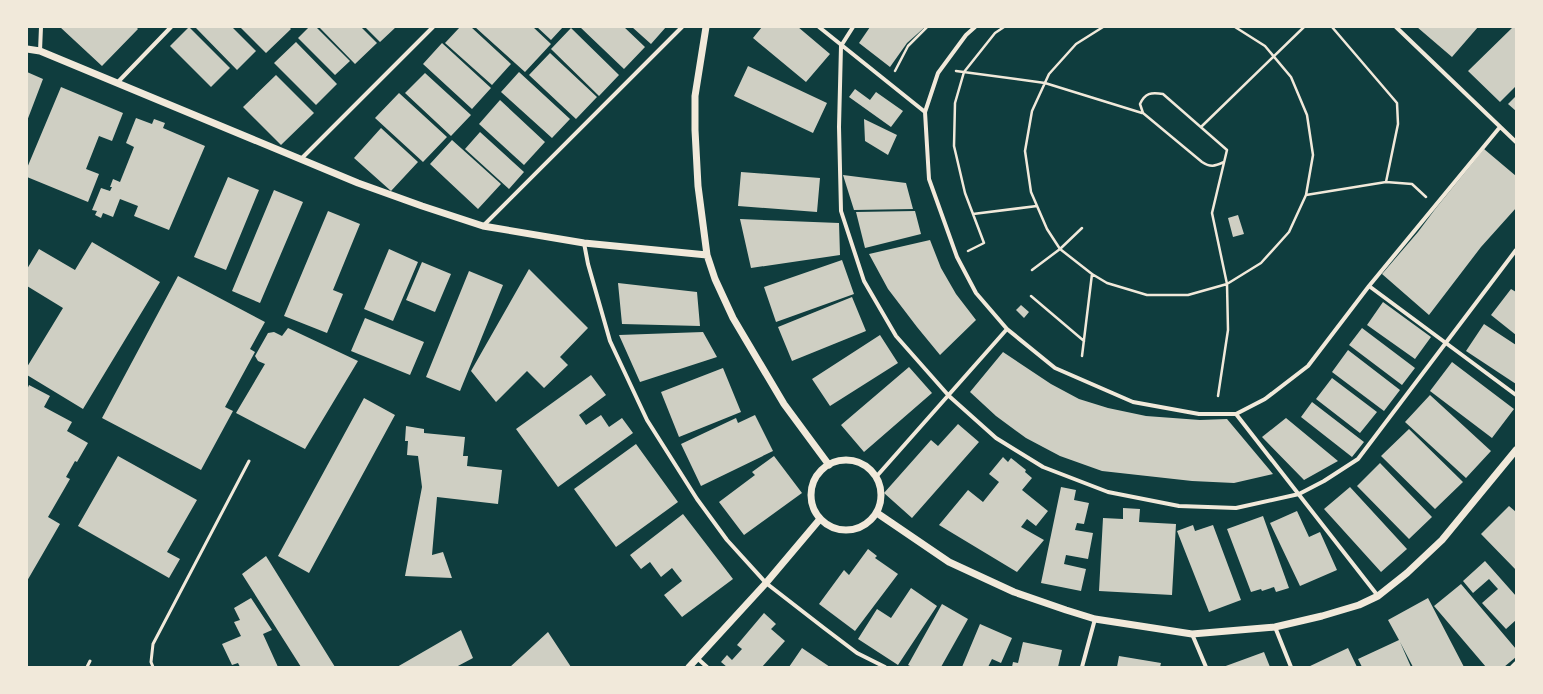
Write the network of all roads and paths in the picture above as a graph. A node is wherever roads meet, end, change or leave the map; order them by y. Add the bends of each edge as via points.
1 (41, 27) edge
2 (171, 27) edge
3 (433, 27) edge
4 (682, 27) edge
5 (706, 27) edge
6 (819, 27) edge
7 (854, 27) edge
8 (927, 27) edge
9 (976, 27) edge
10 (1004, 27) edge
11 (1103, 27) edge
12 (1235, 27) edge
13 (1304, 27) edge
14 (1332, 27) edge
15 (1396, 27) edge
16 (841, 46) junction
17 (27, 49) edge
18 (40, 51) junction
19 (1273, 56) junction
20 (942, 67) junction
21 (895, 72) dead end
22 (964, 72) junction
23 (117, 83) junction
24 (1045, 83) junction
25 (925, 112) junction
26 (1142, 113) junction
27 (1201, 127) junction
28 (1500, 127) junction
29 (1516, 142) edge
30 (301, 160) junction
31 (1224, 162) junction
32 (1386, 182) junction
33 (1306, 195) junction
34 (1037, 206) junction
35 (1435, 206) junction
36 (973, 214) junction
37 (483, 226) junction
38 (1082, 228) dead end
39 (584, 243) junction
40 (1060, 249) junction
41 (1516, 250) edge
42 (707, 255) junction
43 (956, 257) junction
44 (1032, 270) dead end
45 (1092, 274) junction
46 (1227, 284) junction
47 (1369, 286) junction
48 (1031, 296) dead end
49 (1007, 329) junction
50 (1084, 341) junction
51 (1445, 342) junction
52 (1082, 356) dead end
53 (1516, 395) edge
54 (949, 396) junction
55 (1218, 396) dead end
56 (1236, 414) junction
57 (1516, 450) edge
58 (249, 461) dead end
59 (830, 465) junction
60 (876, 477) junction
61 (1299, 494) junction
62 (877, 513) junction
63 (820, 519) junction
64 (766, 583) junction
65 (1378, 596) junction
66 (1095, 619) junction
67 (1275, 626) junction
68 (1192, 634) junction
69 (697, 658) junction
70 (90, 661) dead end
71 (1516, 663) edge
72 (87, 667) edge
73 (153, 667) edge
74 (689, 667) edge
75 (707, 667) edge
76 (885, 667) edge
77 (1082, 667) edge
78 (1206, 667) edge
79 (1291, 667) edge
80 (1512, 667) edge

1 - 18 street
2 - 23 street
3 - 30 street
4 - 37 street
5 - 42 street via 695,96 695,130 698,186
6 - 16 street
7 - 16 street
8 - 21 path via 908,46
9 - 20 street via 966,35
10 - 22 path
11 - 24 path via 1076,44 1049,74
12 - 19 path via 1264,46
13 - 19 path
14 - 32 path via 1397,103 1398,124
15 - 28 street
16 - 25 street
16 - 54 street via 841,211 864,281 896,336
17 - 18 street
18 - 23 street
19 - 27 path
19 - 33 path via 1291,77 1307,115 1313,155
20 - 22 path
20 - 25 street
22 - 24 path
22 - 36 path via 955,103 954,146 965,194
23 - 30 street
24 - 26 path
24 - 34 path via 1032,111 1025,151 1030,192
25 - 43 street via 929,179
26 - 27 path via 1140,104 1144,96 1152,92 1163,94
26 - 31 path via 1202,162 1214,167
27 - 31 path via 1227,150
28 - 29 street
28 - 35 street
30 - 37 street via 358,183
31 - 46 path via 1212,213
32 - 33 path
32 - 35 path via 1412,184
33 - 46 path via 1289,232 1262,263
34 - 36 path
34 - 40 path via 1047,229
35 - 47 street
36 - 43 path via 984,243
37 - 39 street
38 - 40 path
39 - 42 street
39 - 64 street via 610,341 647,420 697,499 727,540
40 - 44 path
40 - 45 path
41 - 51 street
42 - 59 street via 715,280 733,318 784,404
43 - 49 street via 976,293
45 - 46 path via 1107,282 1147,295 1188,295
45 - 50 path
46 - 55 path via 1228,330
47 - 51 street
47 - 56 street via 1308,366 1265,399
48 - 50 path
49 - 54 street
49 - 56 street via 1055,368 1133,402 1199,414
50 - 52 path
51 - 53 street
51 - 61 street via 1358,459
54 - 60 street
54 - 61 street via 996,438 1043,467 1108,492 1179,506 1236,508
56 - 61 street
57 - 65 street via 1442,540
58 - 73 lane via 152,644
59 - 60 street via 842,461 855,461 867,467
59 - 63 street via 818,475 811,490 812,506
60 - 62 street via 882,495
61 - 65 street
62 - 63 street via 866,525 850,530 834,528
62 - 66 street via 949,562 1014,592
63 - 64 street
64 - 69 street
64 - 76 street via 857,653
65 - 67 street via 1359,606
66 - 68 street
66 - 77 street
67 - 68 street
67 - 79 street
68 - 78 street
69 - 74 street
69 - 75 street
70 - 72 lane
71 - 80 street

